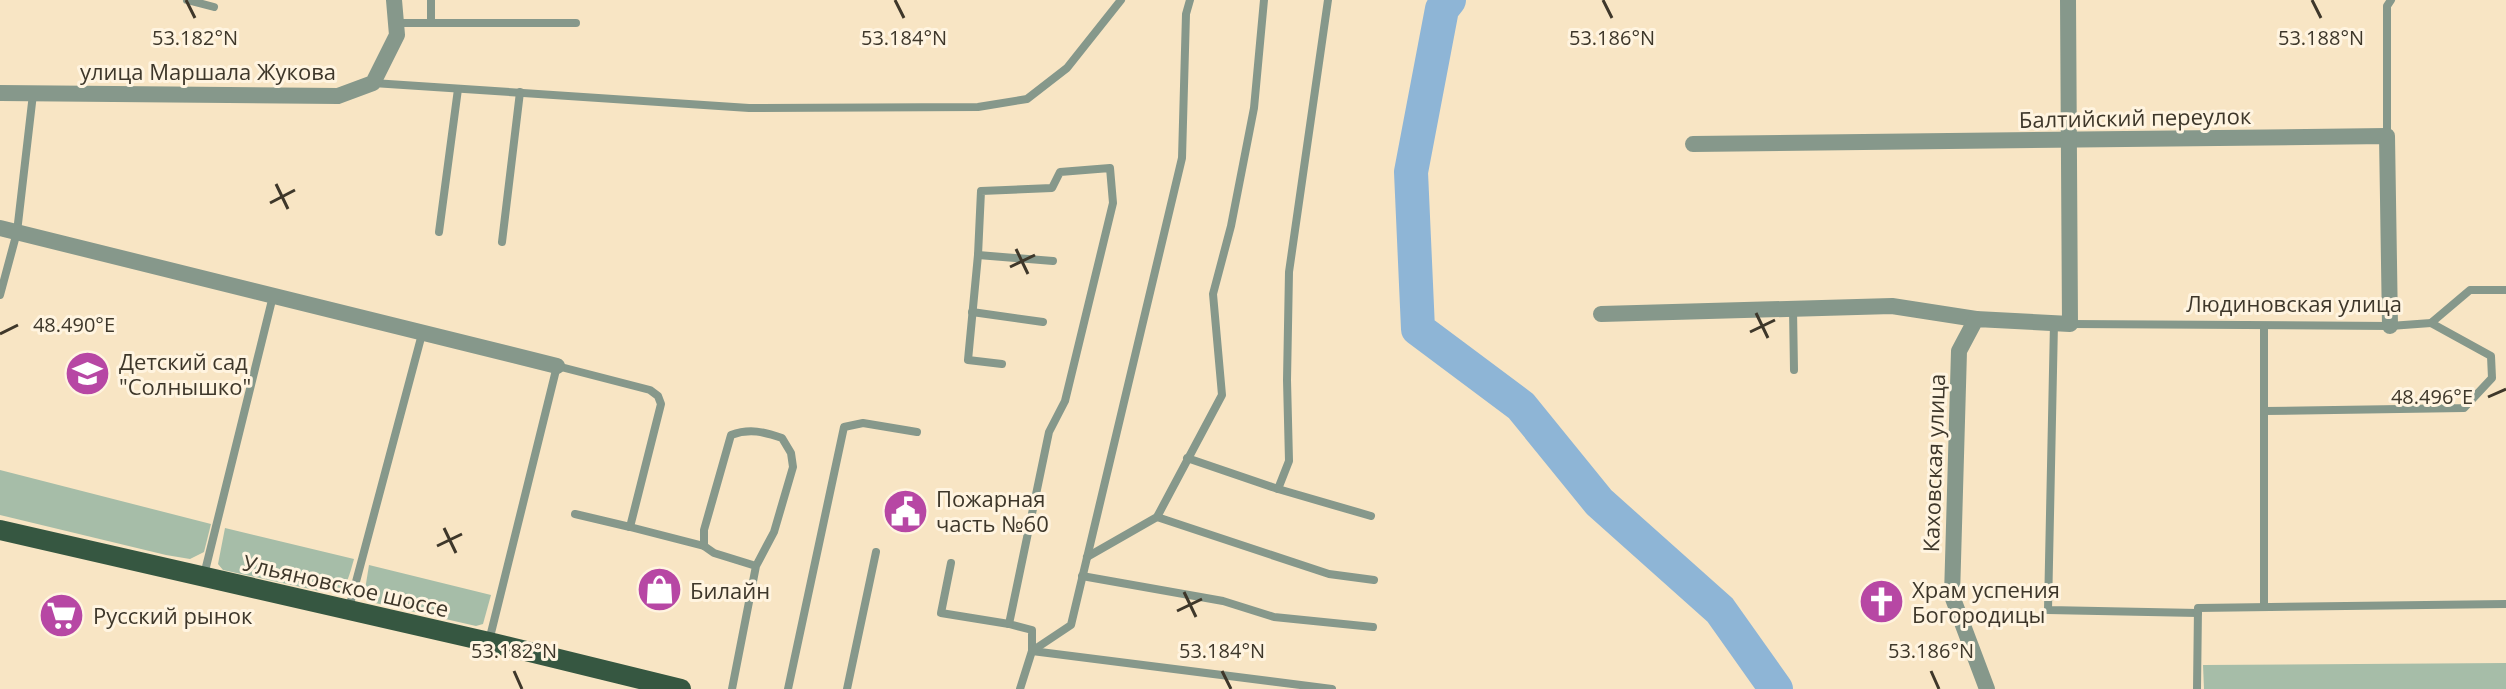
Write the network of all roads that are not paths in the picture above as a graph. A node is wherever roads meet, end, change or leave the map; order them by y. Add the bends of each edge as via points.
1 (187, 0) edge
2 (394, 0) edge
3 (431, 0) edge
4 (1121, 0) edge
5 (1190, 0) edge
6 (1264, 0) edge
7 (1328, 0) edge
8 (2068, 0) edge
9 (2391, 0) edge
10 (214, 7) dead end
11 (396, 23) junction
12 (431, 23) junction
13 (576, 23) dead end
14 (373, 83) junction
15 (458, 89) junction
16 (520, 92) junction
17 (0, 93) edge
18 (33, 93) junction
19 (2387, 136) junction
20 (2069, 140) junction
21 (1693, 144) dead end
22 (8, 230) edge
23 (439, 232) dead end
24 (502, 242) dead end
25 (978, 255) junction
26 (1053, 261) dead end
27 (2506, 290) edge
28 (0, 295) edge
29 (273, 296) junction
30 (1793, 309) junction
31 (972, 312) junction
32 (1601, 314) dead end
33 (1976, 319) junction
34 (1043, 322) dead end
35 (2431, 323) junction
36 (2062, 324) junction
37 (2390, 326) junction
38 (2264, 327) junction
39 (422, 334) junction
40 (1002, 364) dead end
41 (557, 366) junction
42 (1794, 370) dead end
43 (2264, 411) junction
44 (917, 432) dead end
45 (1187, 458) junction
46 (1278, 489) junction
47 (575, 514) dead end
48 (1371, 516) dead end
49 (1157, 517) junction
50 (630, 527) junction
51 (0, 530) edge
52 (704, 546) junction
53 (876, 552) dead end
54 (1087, 557) junction
55 (951, 563) dead end
56 (756, 566) junction
57 (1082, 576) junction
58 (203, 578) junction
59 (1374, 580) dead end
60 (2506, 604) edge
61 (2264, 607) junction
62 (348, 611) junction
63 (2198, 613) junction
64 (1009, 624) junction
65 (1373, 627) dead end
66 (489, 642) junction
67 (1032, 651) junction
68 (681, 689) edge
69 (732, 689) edge
70 (788, 689) edge
71 (847, 689) edge
72 (1020, 689) edge
73 (1332, 689) edge
74 (1987, 689) edge
75 (2197, 689) edge

1 - 10 lane
2 - 11 street
3 - 12 lane
4 - 16 lane via 1067,68 1027,99 978,107 749,108
5 - 54 lane via 1182,158
6 - 45 lane via 1254,108 1213,294 1222,395
7 - 46 lane via 1289,272 1289,461
8 - 20 street
9 - 19 lane
11 - 12 lane
11 - 14 street via 397,35
12 - 13 lane
14 - 15 lane
14 - 18 street, улица Маршала Жукова via 338,96
15 - 16 lane
15 - 23 lane
16 - 24 lane
17 - 18 street, улица Маршала Жукова
18 - 22 lane
19 - 20 street, Балтийский переулок
19 - 37 street
20 - 21 street, Балтийский переулок
20 - 36 street
22 - 28 lane
22 - 29 street
25 - 26 lane
25 - 31 lane
25 - 64 lane via 981,191 1052,188 1060,172 1110,168 1113,203 1065,401 1049,432
27 - 35 lane, Людиновская улица via 2470,290
29 - 39 street
29 - 58 lane
30 - 32 street
30 - 33 street via 1892,306
30 - 42 lane
31 - 34 lane
31 - 40 lane via 968,360
33 - 36 street
33 - 74 street, Каховская улица via 1959,351 1952,596
35 - 37 lane, Людиновская улица
35 - 43 lane via 2491,356 2492,378 2464,408
36 - 38 lane, Людиновская улица
36 - 63 lane via 2048,610
37 - 38 lane, Людиновская улица
38 - 43 lane
39 - 41 street
39 - 62 lane
41 - 50 lane via 658,396 661,404
41 - 66 lane
43 - 61 lane
44 - 70 lane via 863,423 844,427
45 - 46 lane
45 - 49 lane
46 - 48 lane
47 - 50 lane
49 - 54 lane
49 - 59 lane via 1329,574
50 - 52 lane
51 - 58 main road, Ульяновское шоссе
52 - 56 lane
52 - 56 lane via 731,435 744,430 782,438 793,467 774,532
53 - 71 lane
54 - 57 lane
55 - 64 lane via 941,613
56 - 69 lane
57 - 65 lane via 1223,601 1274,617
57 - 67 lane via 1071,625
58 - 62 main road, Ульяновское шоссе
60 - 61 lane
61 - 63 lane via 2198,608
62 - 66 main road, Ульяновское шоссе
63 - 75 lane
64 - 67 lane via 1032,630
66 - 68 main road, Ульяновское шоссе
67 - 72 lane
67 - 73 lane

